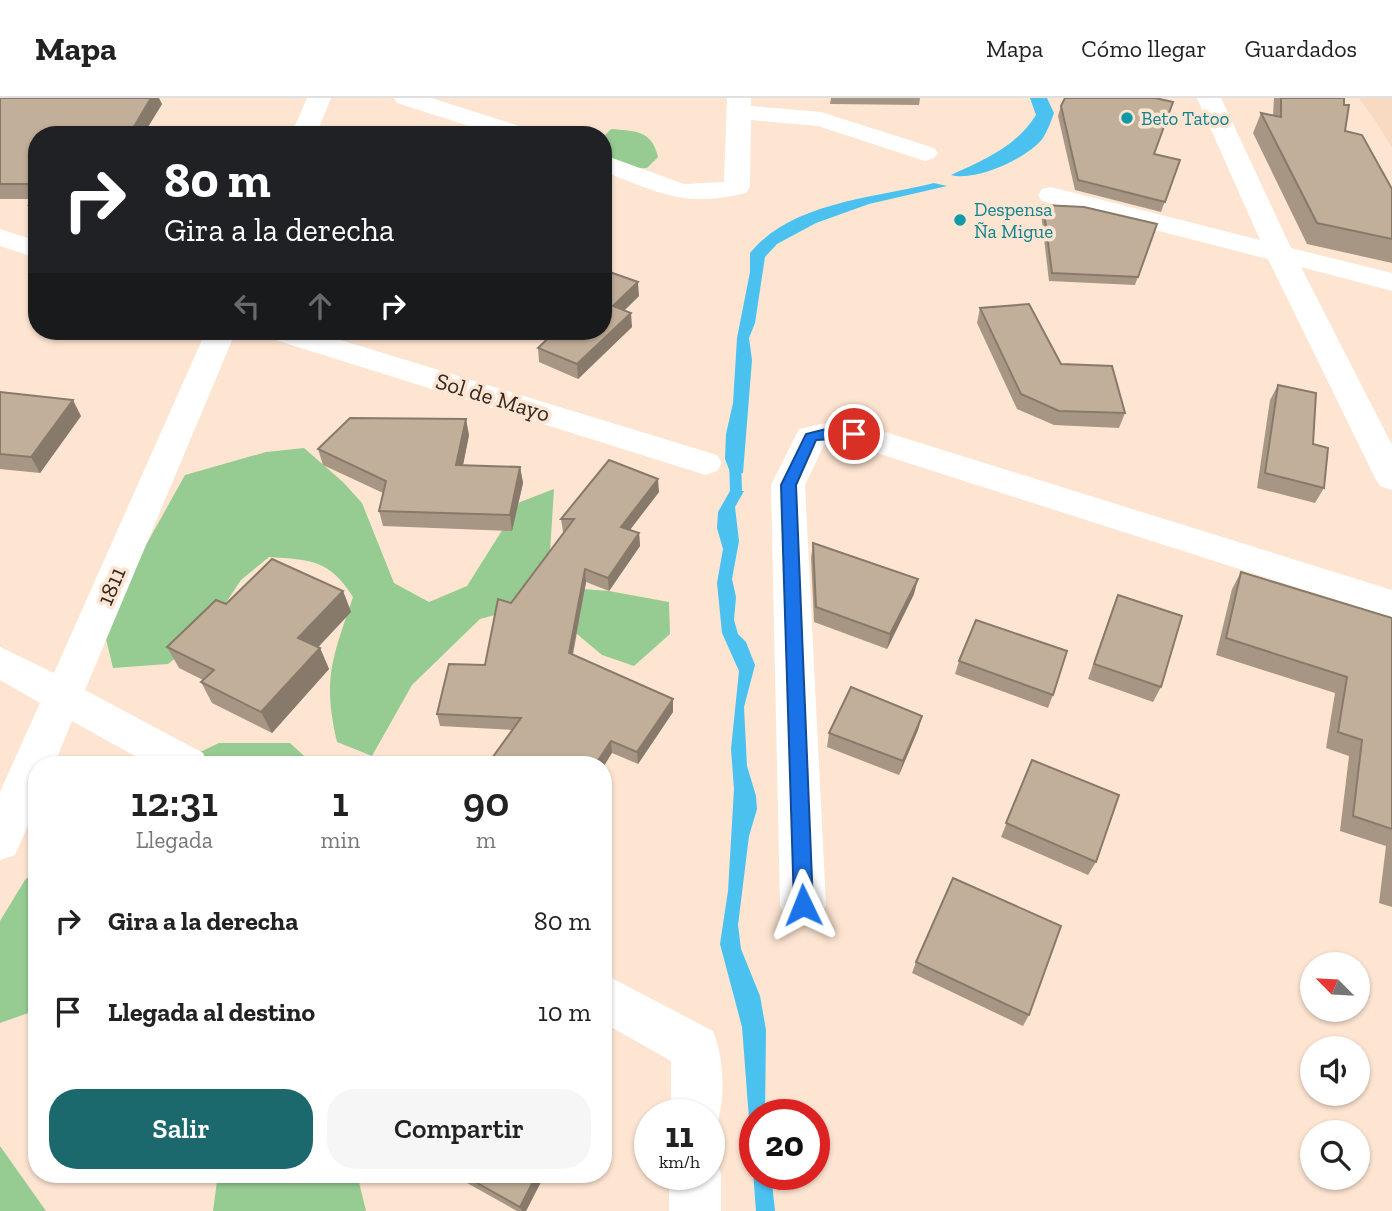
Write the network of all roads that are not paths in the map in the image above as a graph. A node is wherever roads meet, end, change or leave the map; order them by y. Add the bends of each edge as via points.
1 (406, 98) edge
2 (1209, 98) edge
3 (315, 99) edge
4 (738, 105) edge
5 (306, 126) edge
6 (495, 126) edge
7 (925, 153) dead end
8 (612, 166) edge
9 (1051, 195) dead end
10 (0, 237) edge
11 (28, 247) edge
12 (1280, 254) junction
13 (1392, 282) edge
14 (217, 340) edge
15 (309, 340) edge
16 (705, 463) dead end
17 (1392, 478) edge
18 (1392, 604) edge
19 (0, 662) edge
20 (63, 695) junction
21 (37, 756) edge
22 (172, 756) edge
23 (28, 776) edge
24 (0, 841) edge
25 (803, 905) dead end
26 (612, 1001) edge
27 (696, 1099) edge
28 (695, 1190) edge
29 (695, 1211) edge

1 - 6 street
2 - 12 street
3 - 5 street
4 - 7 street via 821,119
4 - 8 street via 737,187 708,196 683,194
9 - 12 street
10 - 11 street
12 - 13 street
12 - 17 street
14 - 20 street, 1811
15 - 16 street, Sol de Mayo
18 - 25 street via 854,434 811,437 789,485
19 - 20 street
20 - 21 street, 1811
20 - 22 street
23 - 24 street, 1811
26 - 27 street via 696,1048
28 - 29 street

